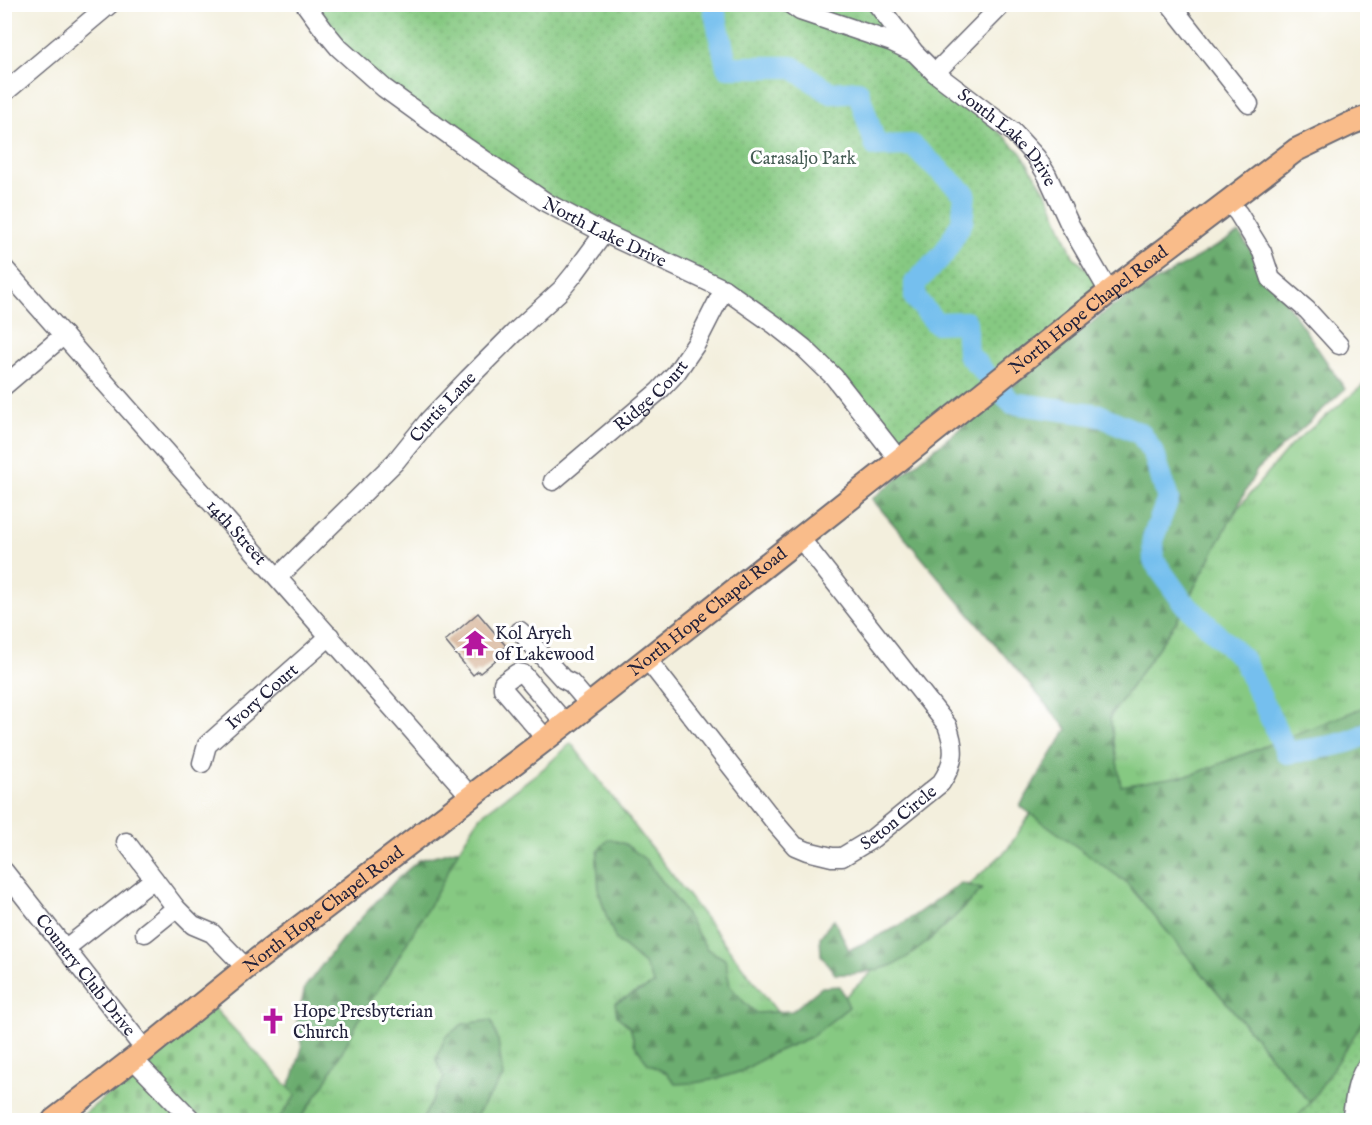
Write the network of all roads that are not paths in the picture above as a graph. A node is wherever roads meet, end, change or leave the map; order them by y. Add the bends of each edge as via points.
1 (110, 4) edge
2 (305, 4) edge
3 (790, 4) edge
4 (877, 4) edge
5 (1170, 4) edge
6 (997, 7) edge
7 (914, 52) junction
8 (935, 73) junction
9 (4, 93) edge
10 (1249, 104) dead end
11 (1368, 117) edge
12 (1228, 202) junction
13 (604, 233) junction
14 (4, 268) edge
15 (724, 289) junction
16 (1109, 292) junction
17 (64, 335) junction
18 (1339, 345) dead end
19 (4, 386) edge
20 (899, 460) junction
21 (553, 481) dead end
22 (800, 538) junction
23 (278, 576) junction
24 (520, 631) dead end
25 (330, 636) junction
26 (647, 659) junction
27 (589, 704) junction
28 (565, 723) junction
29 (546, 739) junction
30 (202, 763) dead end
31 (471, 797) junction
32 (126, 842) dead end
33 (4, 871) edge
34 (154, 879) junction
35 (176, 908) junction
36 (145, 933) dead end
37 (66, 948) junction
38 (246, 968) junction
39 (139, 1054) junction
40 (1368, 1064) edge
41 (54, 1120) edge
42 (192, 1120) edge
43 (1351, 1120) edge

1 - 9 street
2 - 13 street, North Lake Drive via 339,48 384,88 547,203
3 - 7 street
4 - 7 street, South Lake Drive
5 - 10 street
6 - 8 street
7 - 8 street, South Lake Drive
8 - 16 street, South Lake Drive via 1013,132 1036,157
11 - 12 main road, North Hope Chapel Road via 1296,150
12 - 16 main road, North Hope Chapel Road
12 - 18 street via 1262,252 1272,279
13 - 15 street, North Lake Drive
13 - 23 street, Curtis Lane via 561,290 468,379 395,462
14 - 17 street, 14th Street
15 - 20 street, North Lake Drive via 775,325 834,377
15 - 21 street, Ridge Court via 676,373
16 - 20 main road, North Hope Chapel Road
17 - 19 street
17 - 23 street, 14th Street
20 - 22 main road, North Hope Chapel Road
22 - 26 main road, North Hope Chapel Road
22 - 26 street, Seton Circle via 947,725 953,741 953,760 941,783 872,839 842,857 795,846
23 - 25 street, 14th Street
24 - 27 street
25 - 30 street, Ivory Court via 207,745
25 - 31 street, 14th Street
26 - 27 main road, North Hope Chapel Road
27 - 28 main road, North Hope Chapel Road
28 - 29 main road, North Hope Chapel Road
28 - 29 street via 523,674 517,673 503,683 503,689
29 - 31 main road, North Hope Chapel Road
31 - 38 main road, North Hope Chapel Road
32 - 34 street
33 - 37 street, Country Club Drive
34 - 35 street
34 - 37 street
35 - 36 street
35 - 38 street via 193,925 212,933
37 - 39 street, Country Club Drive
38 - 39 main road, North Hope Chapel Road
39 - 41 main road, North Hope Chapel Road
39 - 42 street, Country Club Drive
40 - 43 street via 1358,1082

